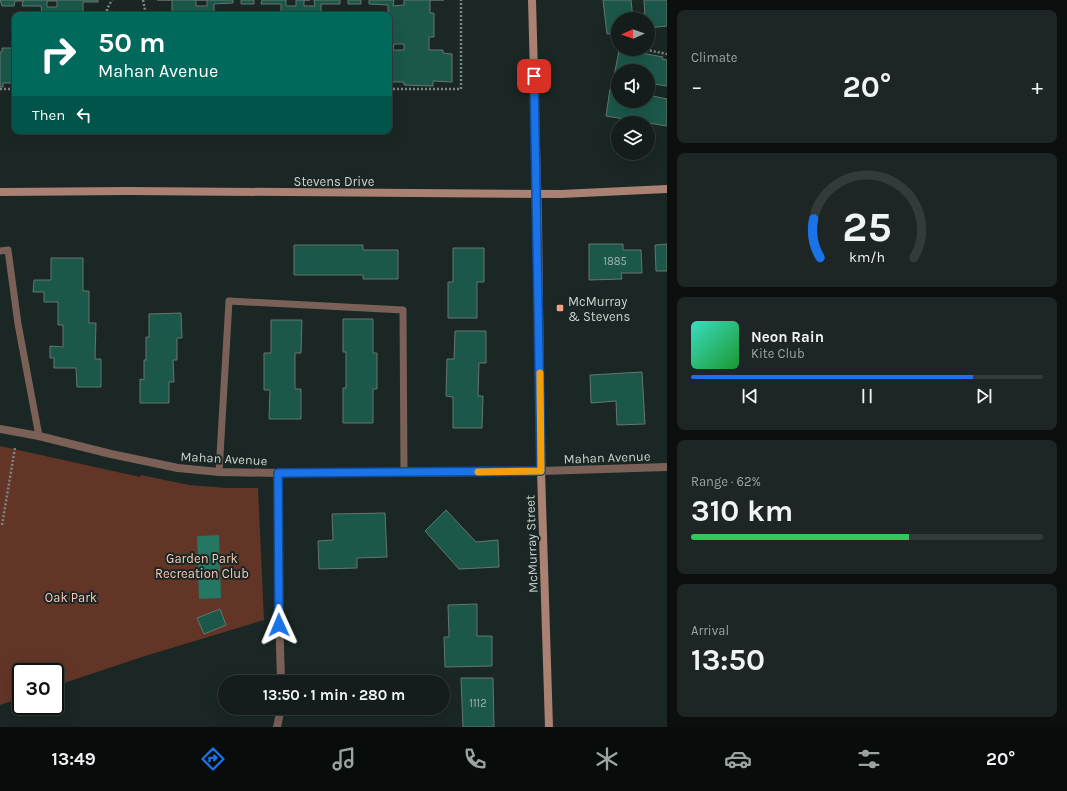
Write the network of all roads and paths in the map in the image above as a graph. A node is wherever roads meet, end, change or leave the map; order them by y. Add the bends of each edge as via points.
1 (112, 0) edge
2 (143, 0) edge
3 (461, 0) edge
4 (532, 0) edge
5 (107, 12) edge
6 (145, 12) edge
7 (655, 52) edge
8 (667, 54) edge
9 (0, 89) edge
10 (12, 89) edge
11 (392, 89) edge
12 (667, 189) edge
13 (0, 192) edge
14 (537, 194) junction
15 (0, 251) edge
16 (0, 429) edge
17 (39, 436) junction
18 (15, 448) dead end
19 (667, 468) edge
20 (541, 471) junction
21 (219, 472) junction
22 (278, 473) junction
23 (404, 473) junction
24 (2, 525) dead end
25 (281, 675) edge
26 (280, 715) edge
27 (277, 727) edge
28 (548, 727) edge

1 - 5 path
2 - 6 path
3 - 11 path via 461,89
4 - 14 street, McMurray Street
7 - 8 path
9 - 10 path
12 - 14 street, Stevens Drive
13 - 14 street, Stevens Drive
14 - 20 street, McMurray Street
15 - 17 lane via 8,250 18,324
16 - 17 street, Mahan Avenue
17 - 21 street, Mahan Avenue via 178,468
18 - 24 path
19 - 20 street, Mahan Avenue
20 - 23 street, Mahan Avenue
20 - 28 street, McMurray Street
21 - 22 street, Mahan Avenue
21 - 23 lane via 229,301 403,310
22 - 23 street, Mahan Avenue
22 - 25 street
26 - 27 street

